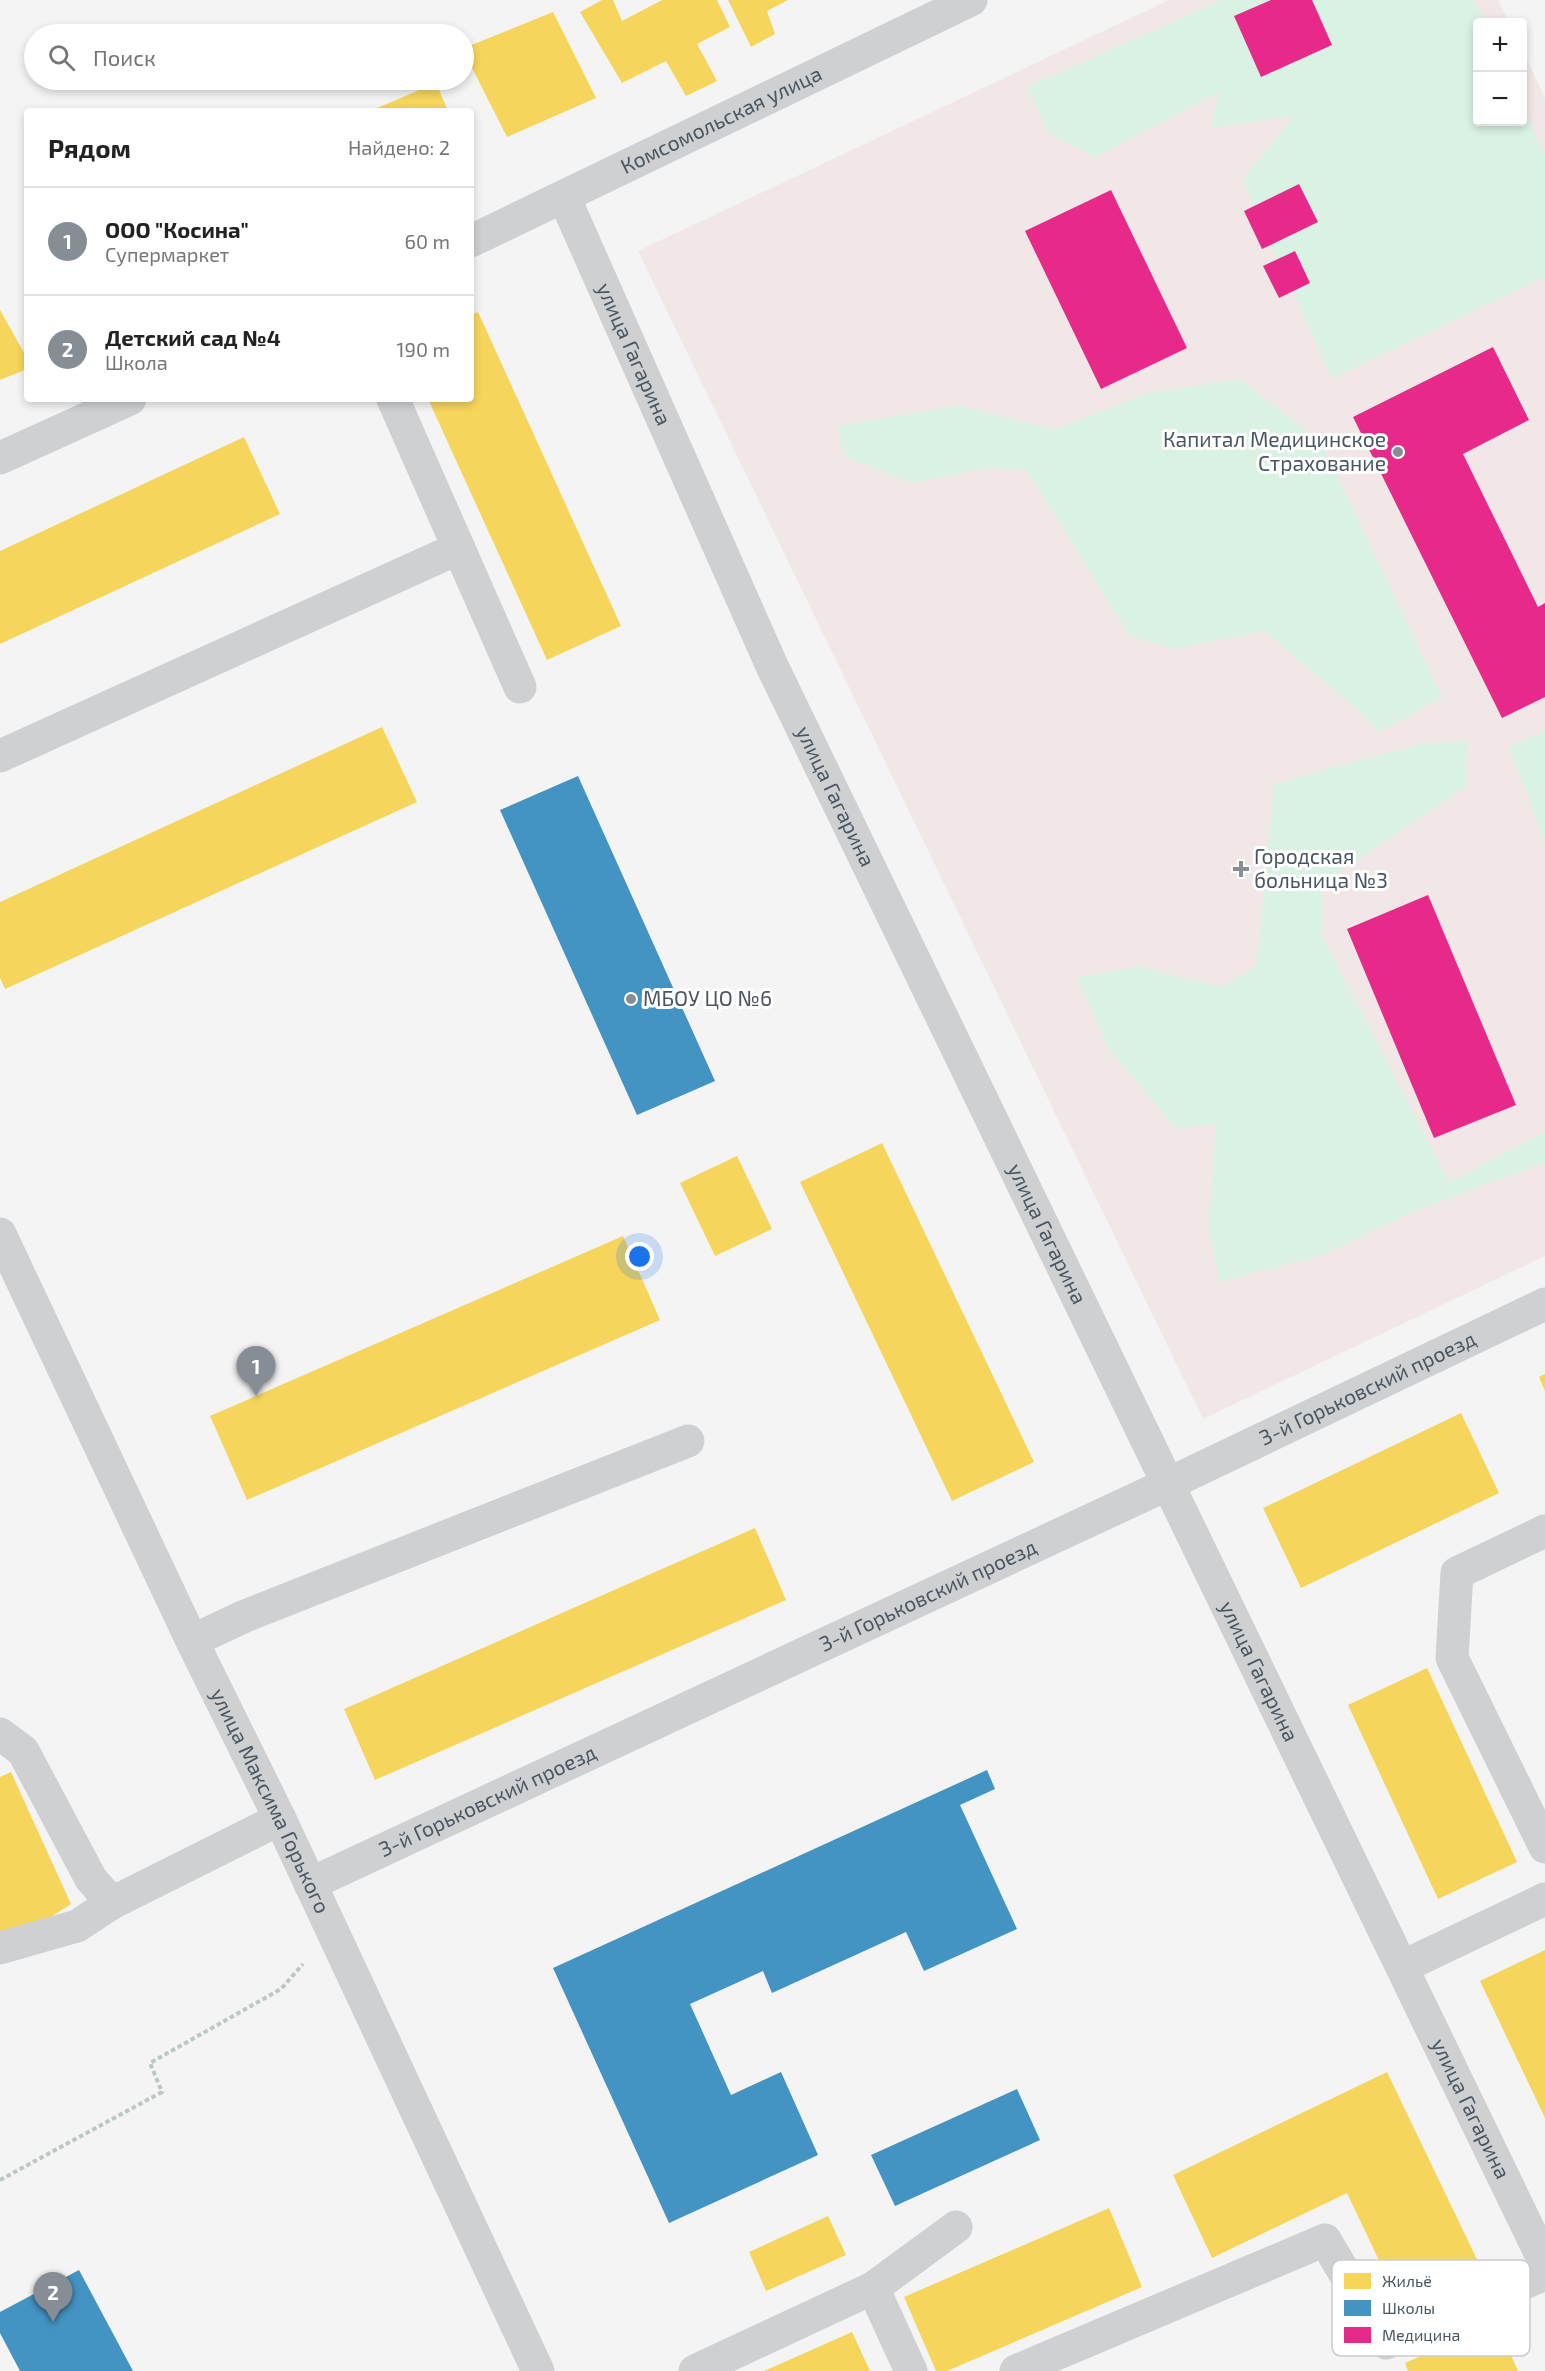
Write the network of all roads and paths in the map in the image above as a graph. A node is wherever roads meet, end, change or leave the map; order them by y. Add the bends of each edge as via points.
1 (971, 0) edge
2 (564, 197) junction
3 (474, 240) edge
4 (123, 402) edge
5 (394, 402) edge
6 (0, 458) edge
7 (459, 548) junction
8 (520, 687) dead end
9 (0, 756) edge
10 (0, 1234) edge
11 (1545, 1304) edge
12 (688, 1441) dead end
13 (1167, 1484) junction
14 (1545, 1531) edge
15 (192, 1641) junction
16 (0, 1734) edge
17 (280, 1818) junction
18 (1545, 1847) edge
19 (309, 1884) junction
20 (1545, 1899) edge
21 (112, 1903) junction
22 (0, 1948) edge
23 (307, 1959) dead end
24 (1402, 1967) junction
25 (0, 2180) edge
26 (956, 2227) dead end
27 (1336, 2260) edge
28 (1545, 2263) edge
29 (1545, 2274) edge
30 (1530, 2282) edge
31 (873, 2289) junction
32 (538, 2371) edge
33 (695, 2371) edge
34 (911, 2371) edge
35 (1016, 2371) edge

1 - 2 street, Комсомольская улица
2 - 3 street, Комсомольская улица
2 - 13 street, улица Гагарина via 772,666
4 - 6 street
5 - 7 street
7 - 8 street
7 - 9 street
10 - 15 street, улица Максима Горького
11 - 13 street, 3-й Горьковский проезд
12 - 15 street
13 - 19 street, 3-й Горьковский проезд
13 - 24 street, улица Гагарина
14 - 18 street via 1457,1573 1452,1658
15 - 17 street, улица Максима Горького
16 - 21 street via 23,1750 91,1879
17 - 19 street, улица Максима Горького
17 - 21 street
19 - 32 street, улица Максима Горького
20 - 24 street
21 - 22 street via 77,1926
23 - 25 path via 281,1989 150,2063 162,2092
24 - 28 street, улица Гагарина
26 - 31 street
27 - 35 street via 1326,2240
29 - 30 street
31 - 33 street
31 - 34 street

